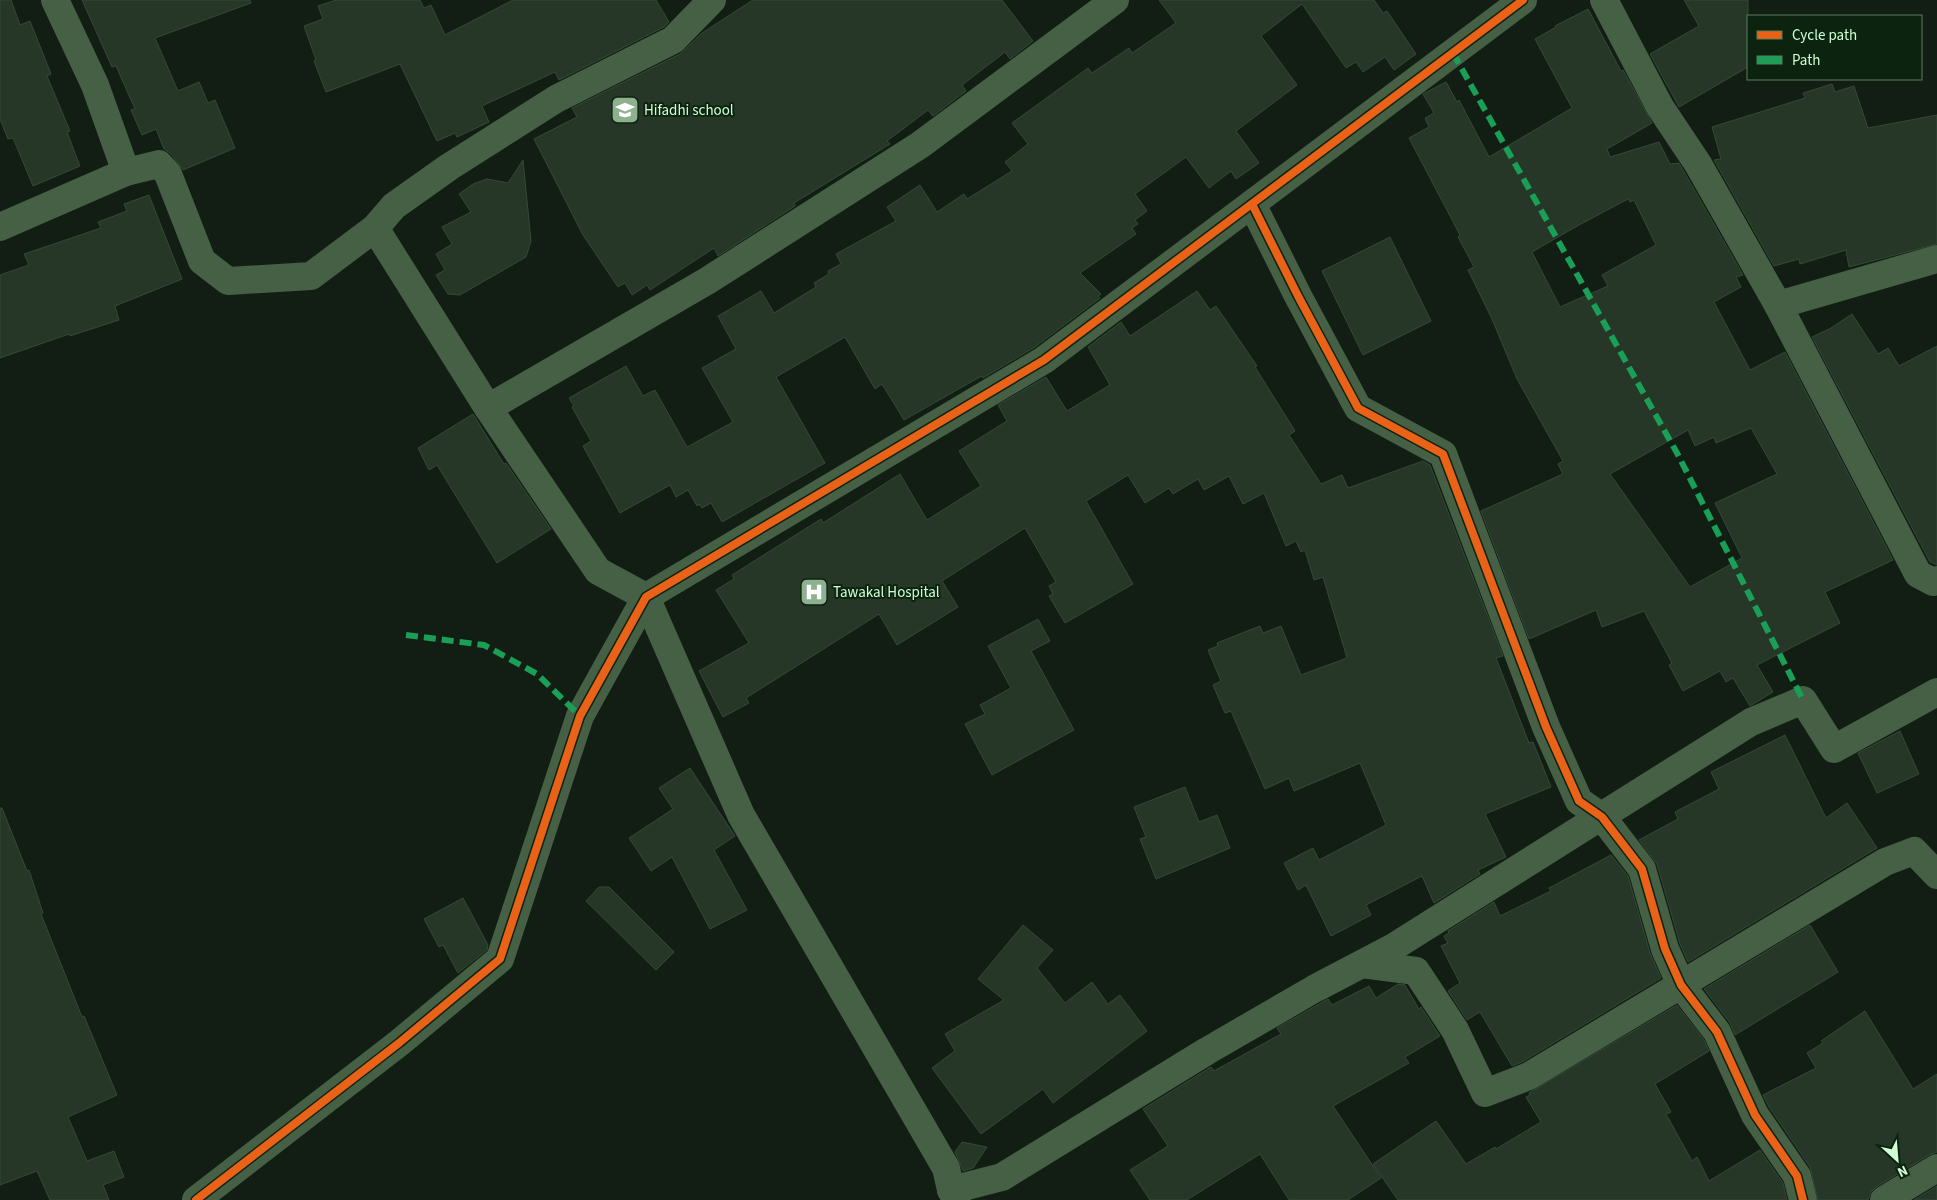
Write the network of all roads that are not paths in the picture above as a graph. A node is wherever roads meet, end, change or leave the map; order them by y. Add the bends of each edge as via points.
1 (55, 0) edge
2 (712, 0) edge
3 (1114, 0) edge
4 (1523, 0) edge
5 (1604, 0) edge
6 (126, 172) junction
7 (1252, 204) junction
8 (0, 227) edge
9 (375, 228) junction
10 (1937, 259) edge
11 (1778, 305) junction
12 (488, 408) junction
13 (1937, 580) edge
14 (646, 598) junction
15 (1937, 692) edge
16 (1602, 816) junction
17 (1937, 875) edge
18 (1362, 964) junction
19 (1680, 985) junction
20 (1937, 1168) edge
21 (954, 1195) edge
22 (196, 1200) edge
23 (1803, 1200) edge
24 (1884, 1200) edge

1 - 6 street via 95,85
2 - 9 street via 673,40 556,99 394,206
3 - 12 street via 920,145 707,281
4 - 7 street
5 - 11 street via 1660,107 1698,164
6 - 8 street
6 - 9 street via 159,164 168,174 202,261 228,281 312,276
7 - 14 street via 1044,360
7 - 16 street via 1358,408 1443,454 1550,735 1579,801
9 - 12 street
10 - 11 street
11 - 13 street via 1918,574 1933,582
12 - 14 street via 598,571
14 - 21 street via 741,815 946,1168
14 - 22 street via 580,716 500,959 399,1043
15 - 16 street via 1834,749 1803,700 1751,722
16 - 18 street
16 - 19 street via 1642,869
17 - 19 street via 1914,851 1885,862
18 - 19 street via 1416,972 1455,1030 1485,1093 1529,1076
18 - 21 street via 1314,988 1207,1051 1002,1177
19 - 23 street via 1717,1032 1755,1115 1797,1176
20 - 24 street

